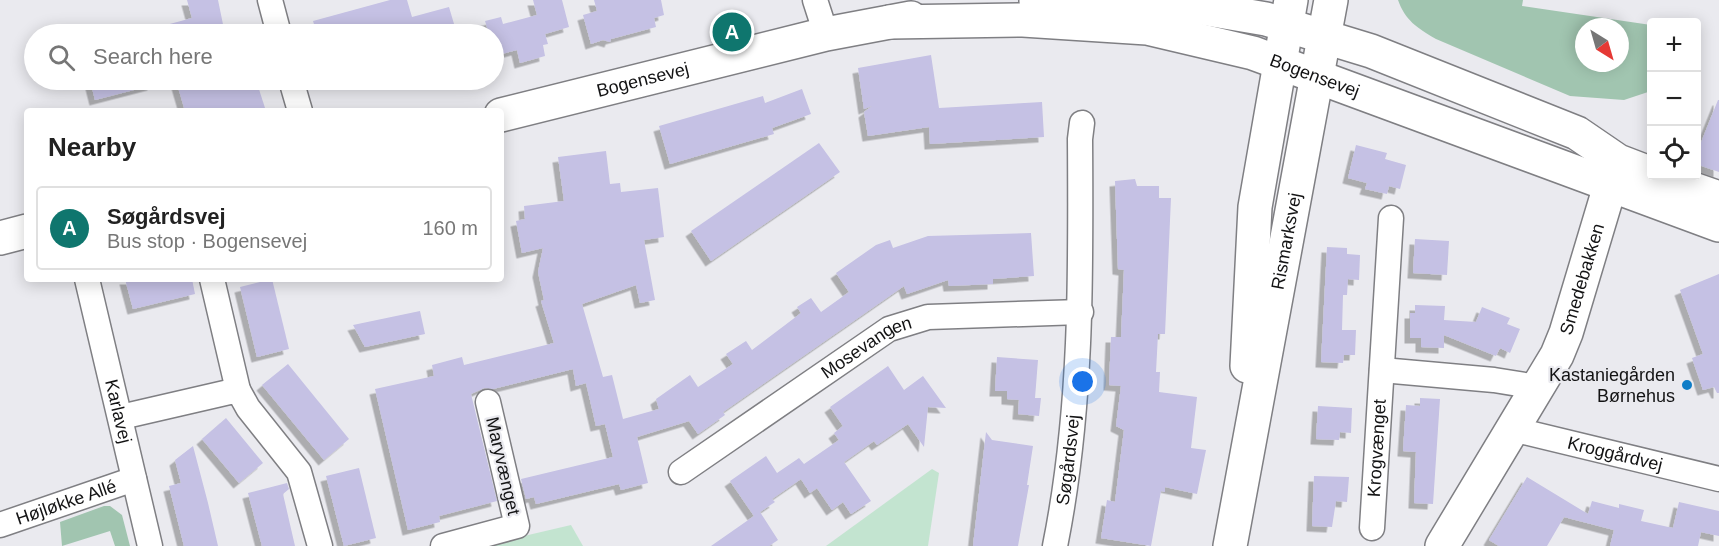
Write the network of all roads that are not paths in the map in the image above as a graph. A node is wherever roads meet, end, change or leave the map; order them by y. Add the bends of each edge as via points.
1 (815, 0) edge
2 (1117, 0) edge
3 (277, 2) edge
4 (890, 22) junction
5 (278, 24) edge
6 (826, 34) junction
7 (1300, 37) edge
8 (1357, 89) junction
9 (294, 90) edge
10 (299, 108) edge
11 (504, 114) edge
12 (1083, 123) dead end
13 (1614, 173) junction
14 (1647, 174) edge
15 (1667, 180) edge
16 (1719, 198) edge
17 (1391, 218) dead end
18 (1719, 225) edge
19 (24, 232) edge
20 (0, 238) edge
21 (88, 282) edge
22 (213, 282) edge
23 (1081, 312) junction
24 (1382, 370) junction
25 (1263, 378) junction
26 (1537, 387) junction
27 (238, 390) junction
28 (488, 402) dead end
29 (121, 417) junction
30 (1512, 429) junction
31 (681, 472) dead end
32 (134, 479) junction
33 (1719, 479) edge
34 (1241, 482) junction
35 (0, 525) edge
36 (1372, 528) dead end
37 (150, 546) edge
38 (320, 546) edge
39 (443, 546) edge
40 (1055, 546) edge
41 (1230, 546) edge
42 (1442, 546) edge

1 - 6 street
2 - 4 main road, Bogensevej via 985,2
2 - 7 main road, Bogensevej via 1172,3
3 - 5 street
4 - 6 main road, Bogensevej
4 - 7 main road, Bogensevej via 1023,20
6 - 11 main road, Bogensevej
7 - 8 main road, Bogensevej
7 - 13 main road via 1367,73 1545,141
7 - 13 main road, Bogensevej via 1374,33 1547,110 1577,134
7 - 25 main road, Rismarksvej
7 - 34 main road, Rismarksvej via 1255,207
8 - 13 main road, Bogensevej
8 - 25 main road via 1326,113 1287,302
9 - 10 street
12 - 23 street, Søgårdsvej
13 - 14 main road, Bogensevej
13 - 18 main road, Bogensevej
13 - 26 main road, Smedebakken via 1566,333
15 - 16 main road
17 - 24 street, Krogvænget
19 - 20 main road
21 - 29 street, Karlavej
22 - 27 street
23 - 31 street, Mosevangen via 928,317 889,329
23 - 40 street, Søgårdsvej via 1067,483
24 - 26 street
24 - 36 street, Krogvænget
25 - 34 main road, Rismarksvej
26 - 30 main road, Smedebakken
27 - 29 street
27 - 38 street via 299,472
28 - 39 street, Maryvænget via 518,526
29 - 32 street, Karlavej
30 - 33 street, Kroggårdvej
30 - 42 main road, Smedebakken
32 - 35 street, Højløkke Allé
32 - 37 street, Karlavej
34 - 41 main road, Rismarksvej

